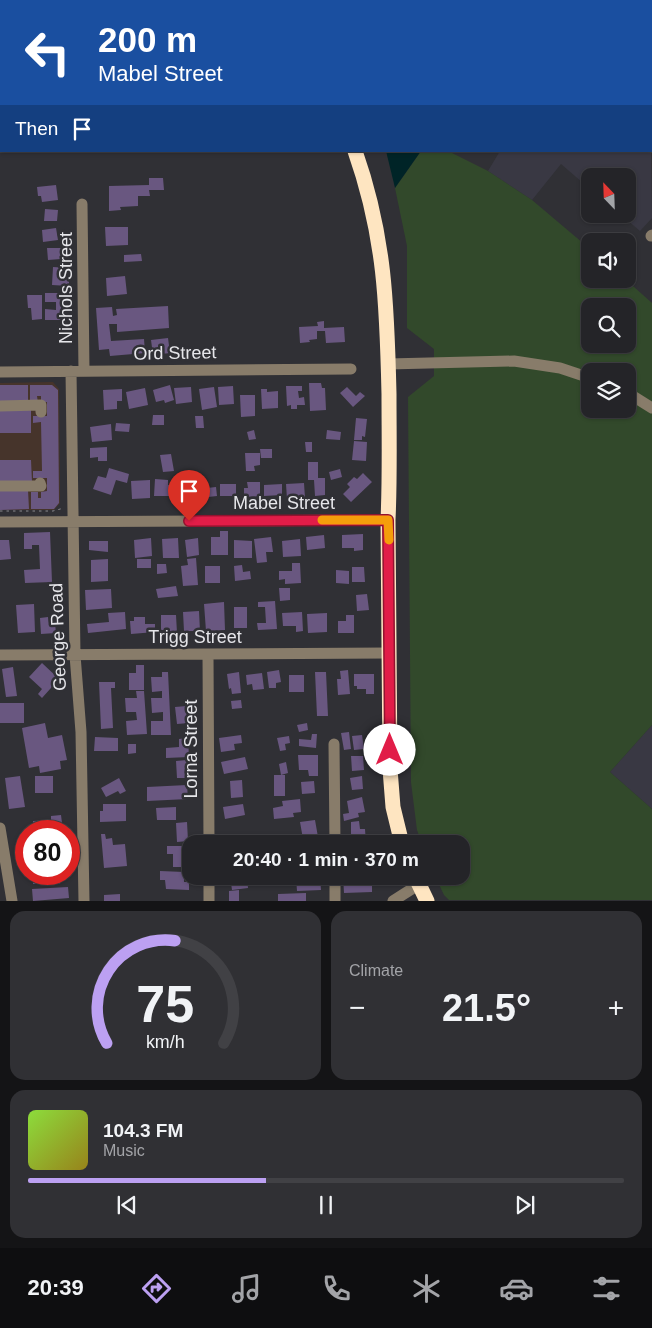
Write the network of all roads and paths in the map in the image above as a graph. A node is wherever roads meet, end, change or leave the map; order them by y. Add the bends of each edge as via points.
1 (356, 152) edge
2 (82, 204) dead end
3 (388, 364) junction
4 (351, 369) dead end
5 (71, 371) junction
6 (84, 371) junction
7 (0, 372) edge
8 (581, 375) edge
9 (636, 398) edge
10 (0, 406) edge
11 (652, 408) edge
12 (40, 412) dead end
13 (40, 483) dead end
14 (0, 486) edge
15 (66, 509) dead end
16 (0, 511) edge
17 (388, 520) junction
18 (73, 521) junction
19 (0, 522) edge
20 (389, 653) junction
21 (208, 654) junction
22 (0, 655) edge
23 (75, 655) junction
24 (334, 744) dead end
25 (0, 828) edge
26 (209, 835) edge
27 (334, 835) edge
28 (400, 835) edge
29 (209, 885) edge
30 (335, 885) edge
31 (410, 885) edge
32 (419, 885) edge
33 (12, 900) edge
34 (84, 900) edge
35 (209, 900) edge
36 (335, 900) edge
37 (393, 900) edge
38 (427, 900) edge

1 - 3 highway via 379,238 387,307
2 - 6 street, Nichols Street
3 - 8 street via 514,361 560,368
3 - 17 highway
4 - 6 street, Ord Street
5 - 6 street, Ord Street
5 - 7 street, Ord Street
5 - 18 street, George Road
9 - 11 street
10 - 12 street via 40,405
13 - 14 street via 41,486
15 - 16 path
17 - 18 street, Mabel Street
17 - 20 highway
18 - 19 street, Mabel Street
18 - 23 street, George Road
20 - 21 street, Trigg Street
20 - 28 highway via 391,778
21 - 23 street, Trigg Street
21 - 26 street, Lorna Street
22 - 23 street, Trigg Street
23 - 34 street, George Road via 81,732
24 - 27 street
25 - 33 street
29 - 35 street
30 - 36 street
31 - 37 street
32 - 38 highway

